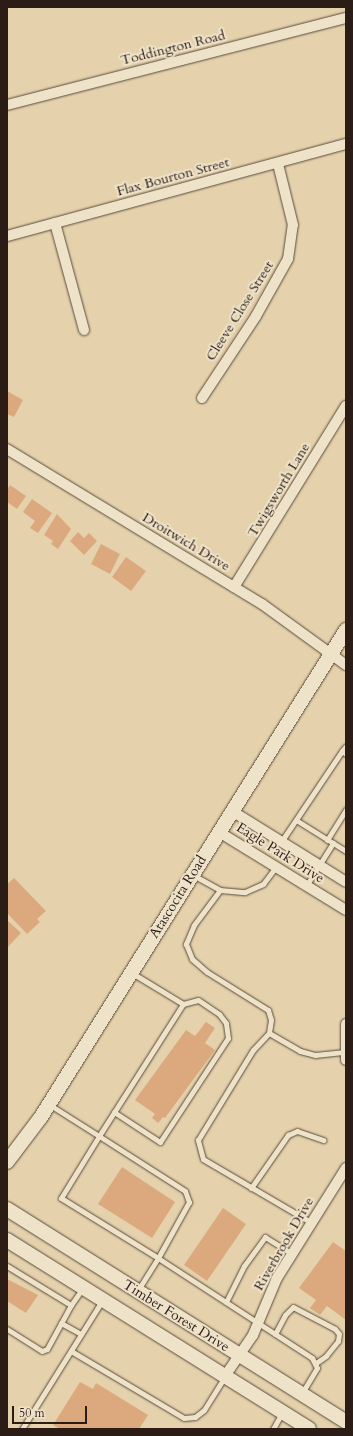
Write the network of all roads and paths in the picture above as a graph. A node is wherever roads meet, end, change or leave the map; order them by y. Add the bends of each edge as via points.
1 (346, 18) edge
2 (7, 105) edge
3 (346, 144) edge
4 (278, 164) junction
5 (56, 223) junction
6 (7, 236) edge
7 (84, 330) dead end
8 (202, 398) dead end
9 (346, 406) edge
10 (7, 449) edge
11 (234, 587) junction
12 (346, 630) edge
13 (330, 655) junction
14 (346, 665) edge
15 (346, 746) edge
16 (344, 752) edge
17 (232, 810) junction
18 (346, 810) edge
19 (296, 820) junction
20 (219, 832) junction
21 (327, 840) junction
22 (281, 842) junction
23 (334, 843) junction
24 (346, 851) edge
25 (319, 865) junction
26 (276, 867) junction
27 (192, 874) junction
28 (346, 882) edge
29 (306, 886) junction
30 (220, 890) junction
31 (346, 910) edge
32 (131, 973) junction
33 (183, 1004) junction
34 (346, 1024) edge
35 (269, 1033) junction
36 (345, 1056) edge
37 (49, 1104) junction
38 (114, 1112) junction
39 (99, 1136) junction
40 (323, 1140) dead end
41 (7, 1162) edge
42 (346, 1168) edge
43 (251, 1188) junction
44 (7, 1209) edge
45 (312, 1223) junction
46 (7, 1240) edge
47 (292, 1254) junction
48 (158, 1258) junction
49 (7, 1266) edge
50 (83, 1287) junction
51 (137, 1291) junction
52 (103, 1300) junction
53 (226, 1302) junction
54 (71, 1305) junction
55 (61, 1323) junction
56 (259, 1324) junction
57 (7, 1329) edge
58 (81, 1334) junction
59 (275, 1334) junction
60 (71, 1351) junction
61 (240, 1356) junction
62 (316, 1363) junction
63 (225, 1376) junction
64 (301, 1394) junction
65 (283, 1412) junction
66 (346, 1422) edge
67 (22, 1429) edge
68 (273, 1429) edge
69 (310, 1429) edge

1 - 2 street, Toddington Road
3 - 4 street, Flax Bourton Street
4 - 5 street, Flax Bourton Street
4 - 8 street, Cleeve Close Street via 293,225 288,259 263,304
5 - 6 street, Flax Bourton Street
5 - 7 street
9 - 11 street, Twigsworth Lane
10 - 11 street, Droitwich Drive
11 - 13 street, Droitwich Drive via 271,609
12 - 13 main road, Atascocita Road
13 - 14 street, Droitwich Drive
13 - 17 main road, Atascocita Road
15 - 16 lane
16 - 19 lane
17 - 20 main road, Atascocita Road
17 - 22 street, Eagle Park Drive
18 - 21 lane
19 - 21 lane
19 - 22 lane
20 - 26 street, Eagle Park Drive
20 - 27 main road, Atascocita Road
21 - 23 lane
22 - 25 street, Eagle Park Drive
23 - 24 lane
23 - 25 lane
25 - 28 street, Eagle Park Drive
25 - 29 lane
26 - 29 street, Eagle Park Drive
26 - 30 lane via 263,884 245,892
27 - 30 lane
27 - 32 main road, Atascocita Road
29 - 31 street, Eagle Park Drive
30 - 35 lane via 194,925 186,944 192,959 207,972 268,1010 271,1020
32 - 33 lane
32 - 37 main road, Atascocita Road
33 - 38 lane
33 - 38 lane via 198,1000 219,1014 226,1023 228,1038 160,1142
34 - 36 street
35 - 36 lane via 300,1051 315,1055
35 - 43 lane via 253,1050 198,1140 203,1159
37 - 39 lane
37 - 41 main road, Atascocita Road
38 - 39 lane
39 - 48 lane via 185,1191 189,1202
39 - 48 lane via 61,1198
40 - 43 lane via 297,1131 288,1135
42 - 45 street, Riverbrook Drive
43 - 45 lane
44 - 51 main road, Timber Forest Drive
45 - 47 street, Riverbrook Drive
46 - 50 main road, Timber Forest Drive
47 - 53 lane via 265,1237 244,1266
47 - 56 street, Riverbrook Drive via 273,1288
48 - 51 lane
48 - 53 lane
49 - 54 lane
50 - 52 main road, Timber Forest Drive
50 - 54 lane
51 - 61 main road, Timber Forest Drive
52 - 58 lane
52 - 63 main road, Timber Forest Drive
53 - 56 lane
54 - 55 lane
55 - 57 lane via 47,1349 42,1351
55 - 58 lane
56 - 59 lane
56 - 61 street, Riverbrook Drive
58 - 60 lane
59 - 62 lane
59 - 62 lane via 285,1314 294,1307 335,1329 339,1334 338,1341 326,1356
60 - 63 lane via 184,1418 195,1417 204,1410
60 - 67 lane
61 - 63 street, Riverbrook Drive
61 - 64 main road, Timber Forest Drive
62 - 64 lane via 317,1368
63 - 65 main road, Timber Forest Drive
64 - 66 main road, Timber Forest Drive
65 - 68 lane
65 - 69 main road, Timber Forest Drive

